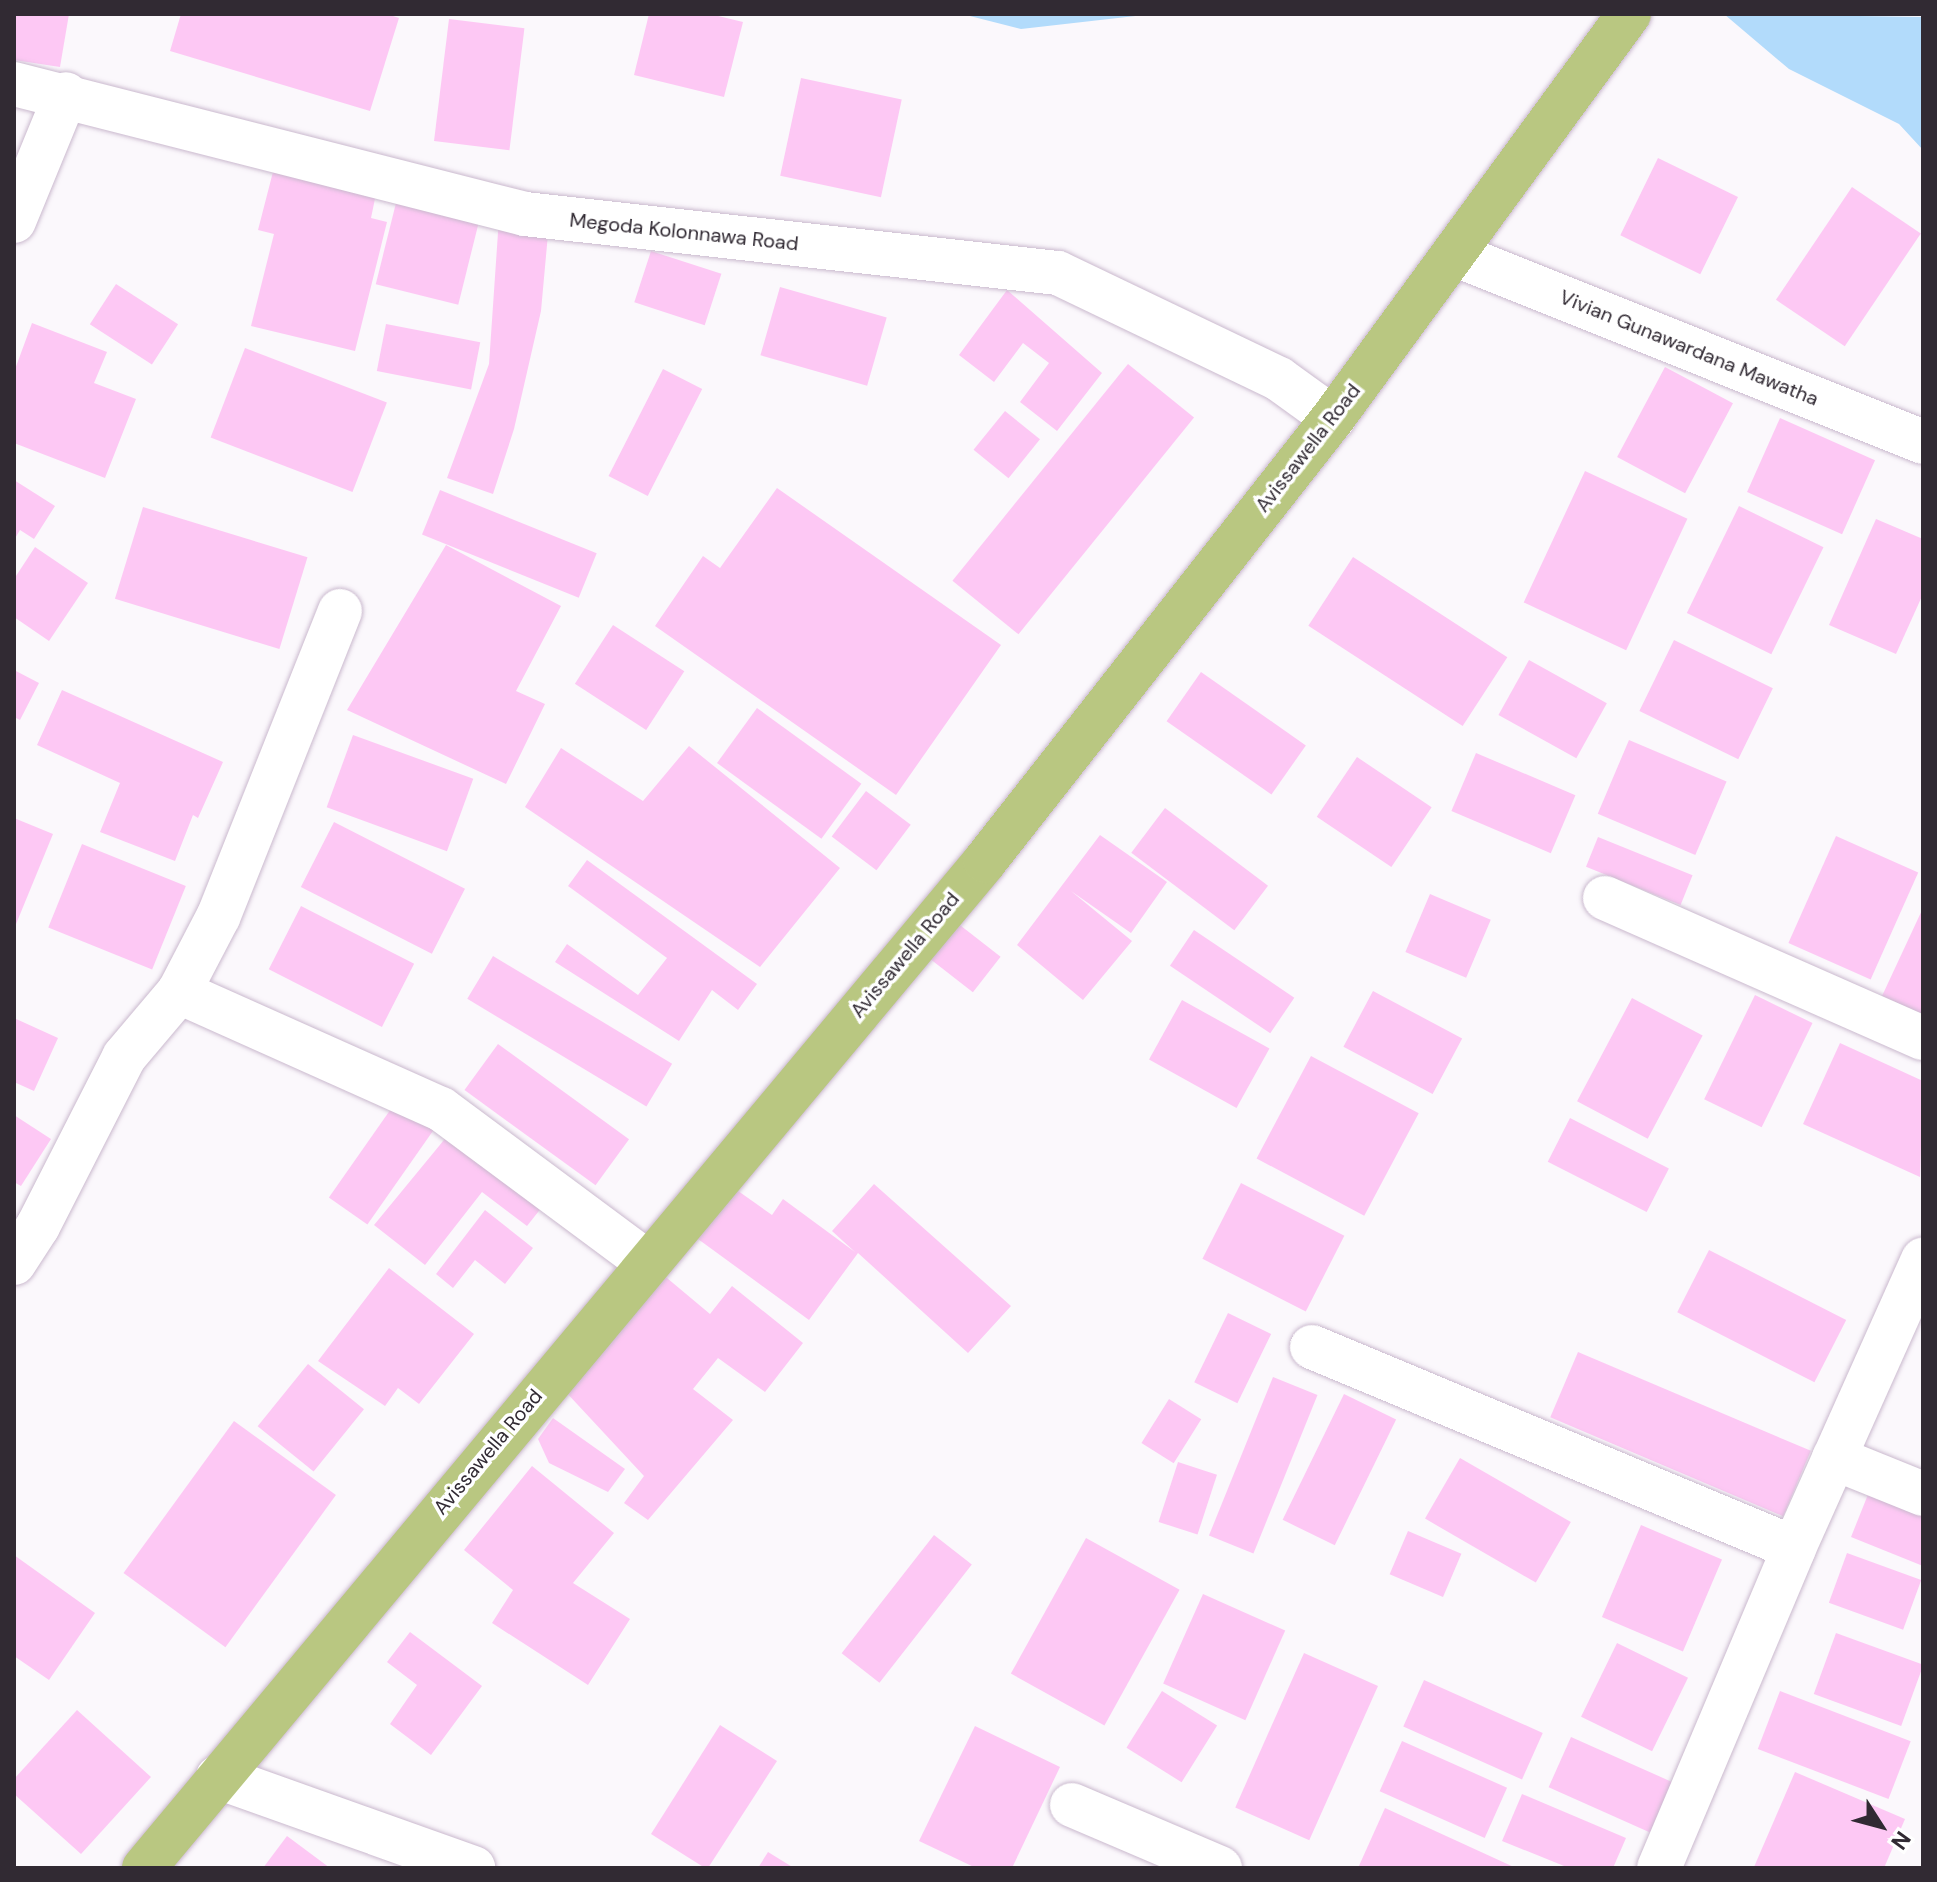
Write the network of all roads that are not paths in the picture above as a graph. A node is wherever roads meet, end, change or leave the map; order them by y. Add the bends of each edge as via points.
1 (1629, 14) edge
2 (14, 84) edge
3 (66, 94) junction
4 (14, 221) edge
5 (1454, 254) junction
6 (1333, 418) junction
7 (1923, 442) edge
8 (340, 611) dead end
9 (1605, 898) dead end
10 (179, 992) junction
11 (1923, 1038) edge
12 (1923, 1259) edge
13 (647, 1262) junction
14 (14, 1263) edge
15 (1312, 1347) dead end
16 (1834, 1458) junction
17 (1923, 1494) edge
18 (1794, 1548) junction
19 (218, 1777) junction
20 (1072, 1805) dead end
21 (144, 1868) edge
22 (473, 1868) edge
23 (1220, 1868) edge
24 (1659, 1868) edge

1 - 5 main road, Avissawella Road
2 - 3 street, Megoda Kolonnawa Road
3 - 4 street
3 - 6 street, Megoda Kolonnawa Road via 525,214 1058,273 1279,379
5 - 6 main road, Avissawella Road
5 - 7 street, Vivian Gunawardana Mawatha
6 - 13 main road, Avissawella Road via 985,861
8 - 10 street via 218,917
9 - 11 street
10 - 13 street via 441,1109
10 - 14 street via 124,1057
12 - 16 street
13 - 19 main road, Avissawella Road
15 - 18 street
16 - 17 street
16 - 18 street
18 - 24 street
19 - 21 main road, Avissawella Road
19 - 22 street
20 - 23 street

